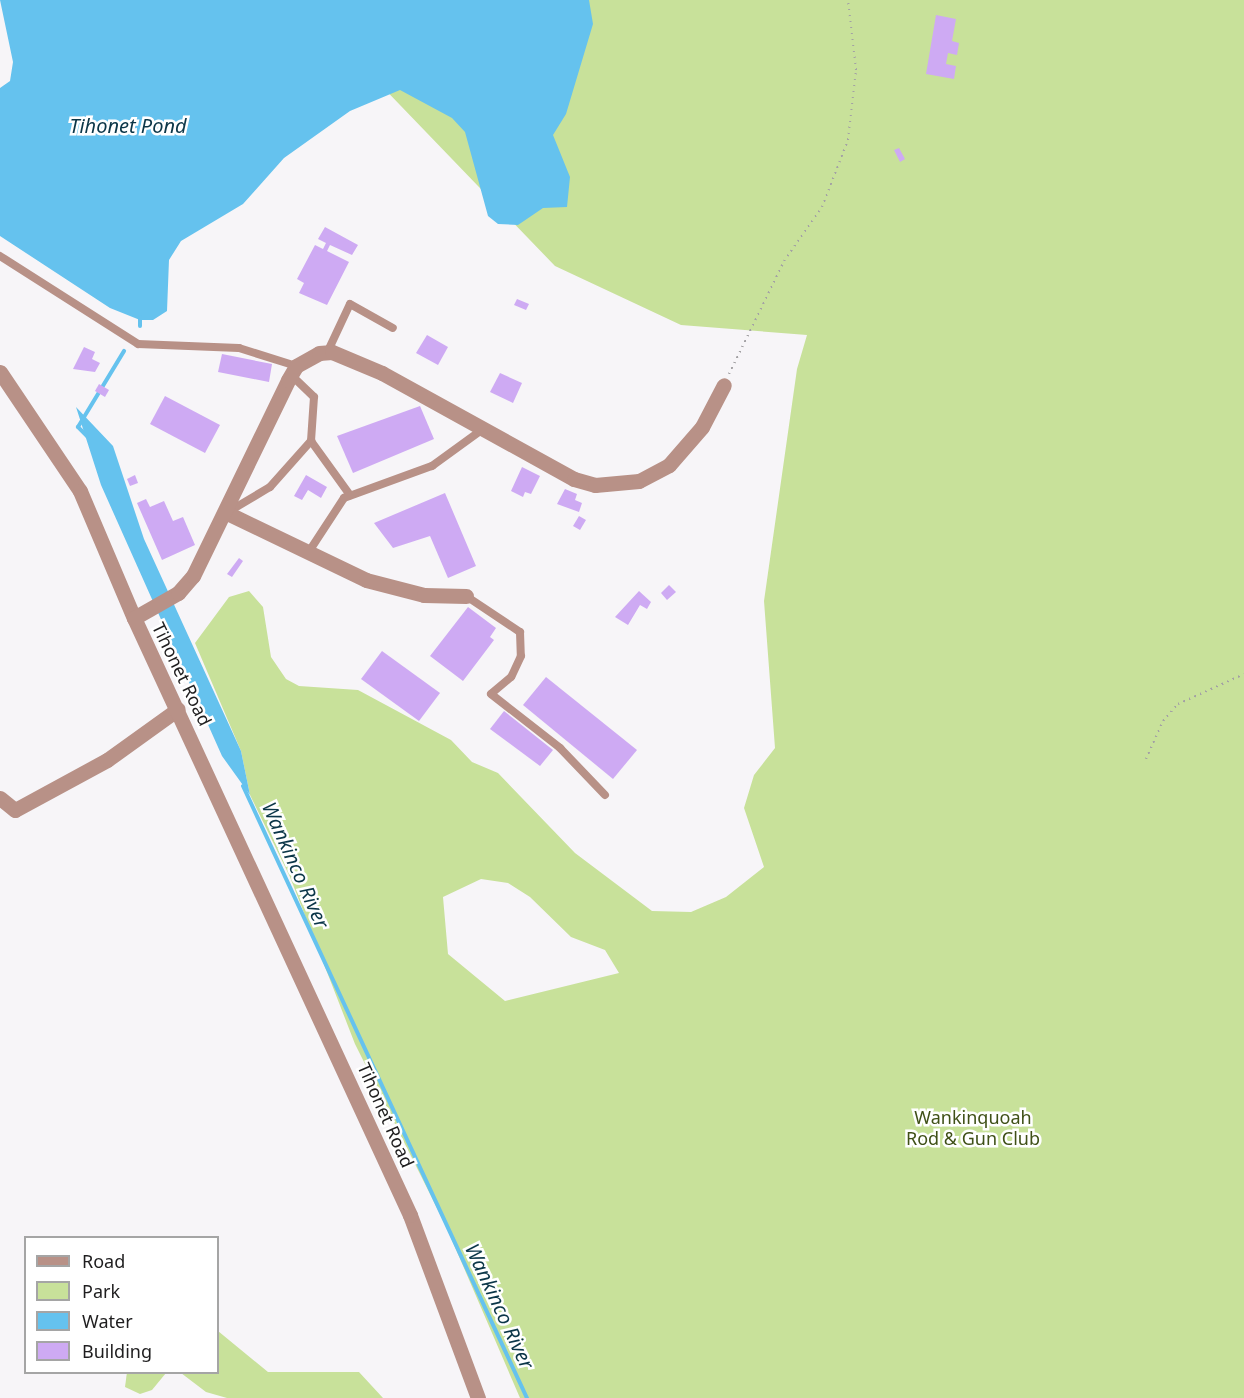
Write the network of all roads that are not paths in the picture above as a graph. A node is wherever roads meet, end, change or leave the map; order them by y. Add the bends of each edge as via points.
1 (0, 256) edge
2 (393, 328) dead end
3 (327, 352) junction
4 (294, 370) junction
5 (0, 372) edge
6 (724, 385) road end
7 (483, 429) junction
8 (311, 441) junction
9 (350, 495) junction
10 (227, 513) junction
11 (308, 553) junction
12 (466, 596) joint
13 (134, 618) junction
14 (178, 709) junction
15 (605, 795) dead end
16 (0, 798) edge
17 (478, 1398) edge

1 - 4 lane via 138,344 239,348
2 - 3 lane via 350,304
3 - 4 street
3 - 7 street via 382,373
4 - 8 lane via 314,397
4 - 10 street, Tihonet Road
5 - 13 street via 80,491
6 - 7 street via 678,457 629,484 595,485 574,479
7 - 9 lane via 432,466
8 - 9 lane
8 - 10 lane via 270,488
9 - 11 lane
10 - 11 street
10 - 13 street, Tihonet Road via 178,593
11 - 12 street via 398,589
12 - 15 lane via 520,632 521,656 511,676 491,694 560,747
13 - 14 street, Tihonet Road
14 - 16 street via 107,760 15,810
14 - 17 street, Tihonet Road via 410,1215

